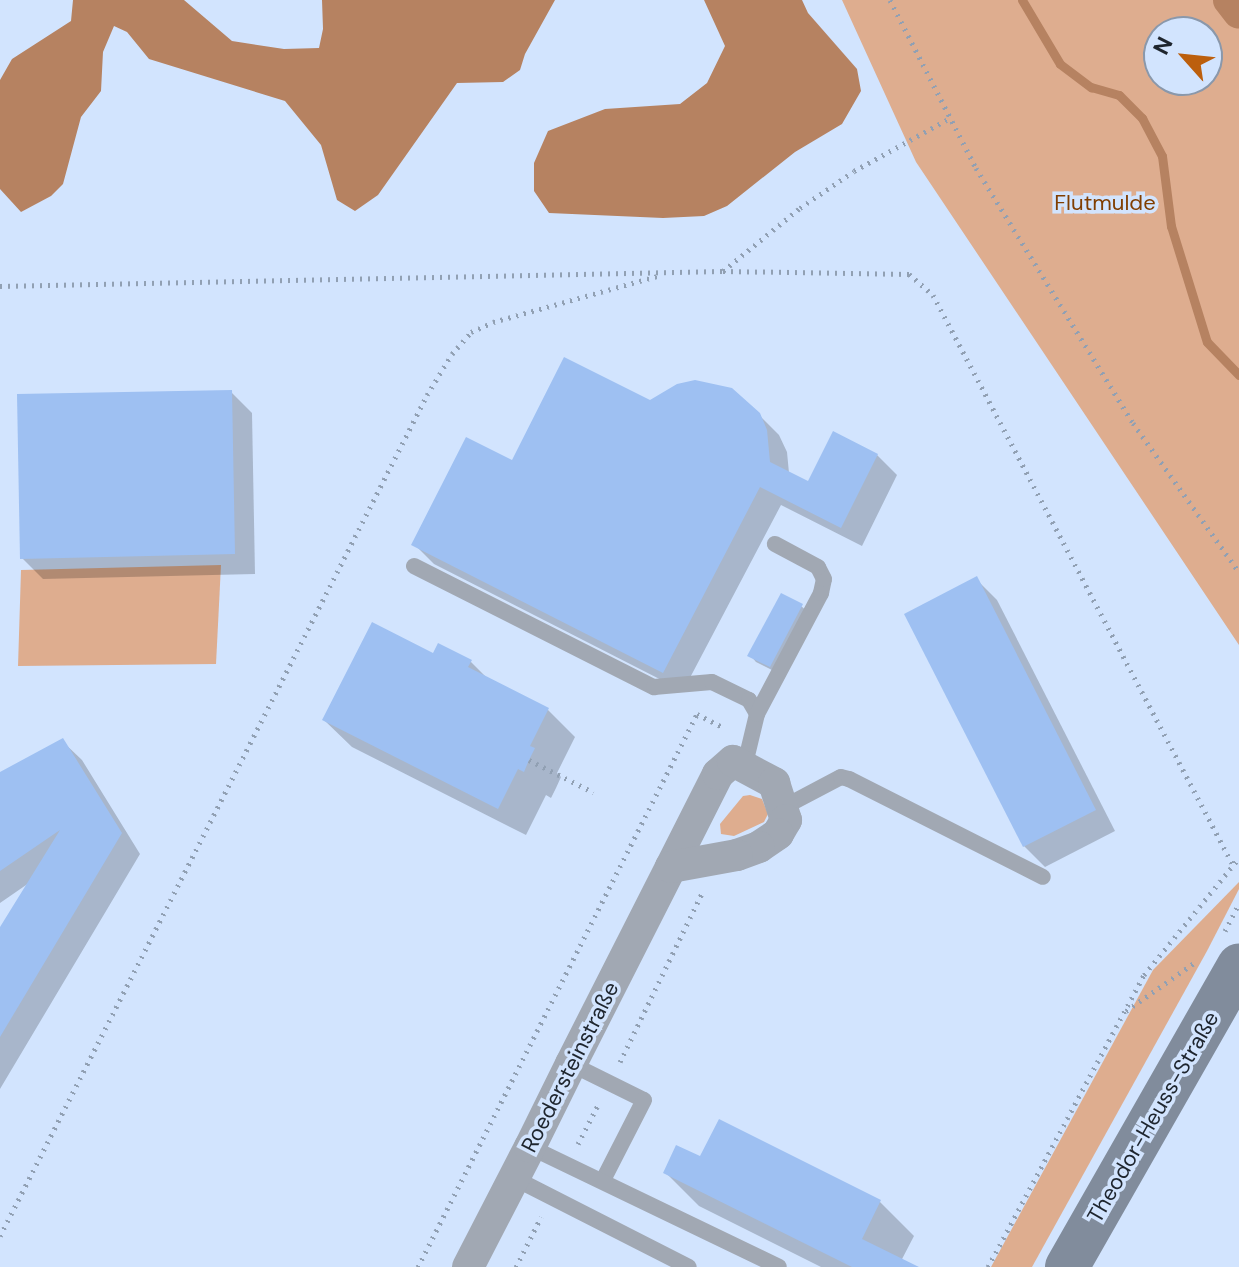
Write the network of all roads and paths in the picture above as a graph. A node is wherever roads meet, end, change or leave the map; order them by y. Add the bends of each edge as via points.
1 (890, 0) edge
2 (950, 118) junction
3 (723, 271) junction
4 (674, 272) junction
5 (0, 286) edge
6 (775, 544) dead end
7 (414, 566) dead end
8 (1239, 572) edge
9 (757, 714) junction
10 (724, 728) dead end
11 (529, 760) dead end
12 (745, 764) junction
13 (593, 792) dead end
14 (784, 807) junction
15 (1239, 858) edge
16 (1233, 865) junction
17 (671, 867) junction
18 (1043, 877) dead end
19 (1239, 904) edge
20 (1222, 954) edge
21 (1125, 1011) junction
22 (571, 1064) junction
23 (530, 1147) junction
24 (514, 1178) junction
25 (603, 1180) junction
26 (0, 1236) edge
27 (418, 1267) edge
28 (468, 1267) edge
29 (689, 1267) edge
30 (779, 1267) edge
31 (988, 1267) edge
32 (1067, 1267) edge

1 - 2 path
2 - 3 path via 854,171
2 - 8 path via 1133,423
3 - 4 path
3 - 16 path via 909,274 933,295
4 - 5 path
4 - 26 path via 493,322 471,332 452,354
6 - 9 lane via 818,567 824,579
7 - 9 lane via 654,687 712,682 749,700
9 - 12 lane
10 - 27 path via 697,714
11 - 13 path
12 - 14 street via 774,783
12 - 17 street, Roedersteinstraße via 733,761 718,774
14 - 17 street via 786,820 778,834 759,847
14 - 18 lane via 841,777 849,779
15 - 16 path
16 - 21 path via 1144,975
17 - 22 street, Roedersteinstraße
19 - 20 path
20 - 21 path
20 - 32 main road, Theodor-Heuss-Straße
21 - 31 path
22 - 23 street, Roedersteinstraße
22 - 25 lane via 644,1100
23 - 24 street, Roedersteinstraße
23 - 25 lane
24 - 28 street, Roedersteinstraße
24 - 29 lane
25 - 30 lane

